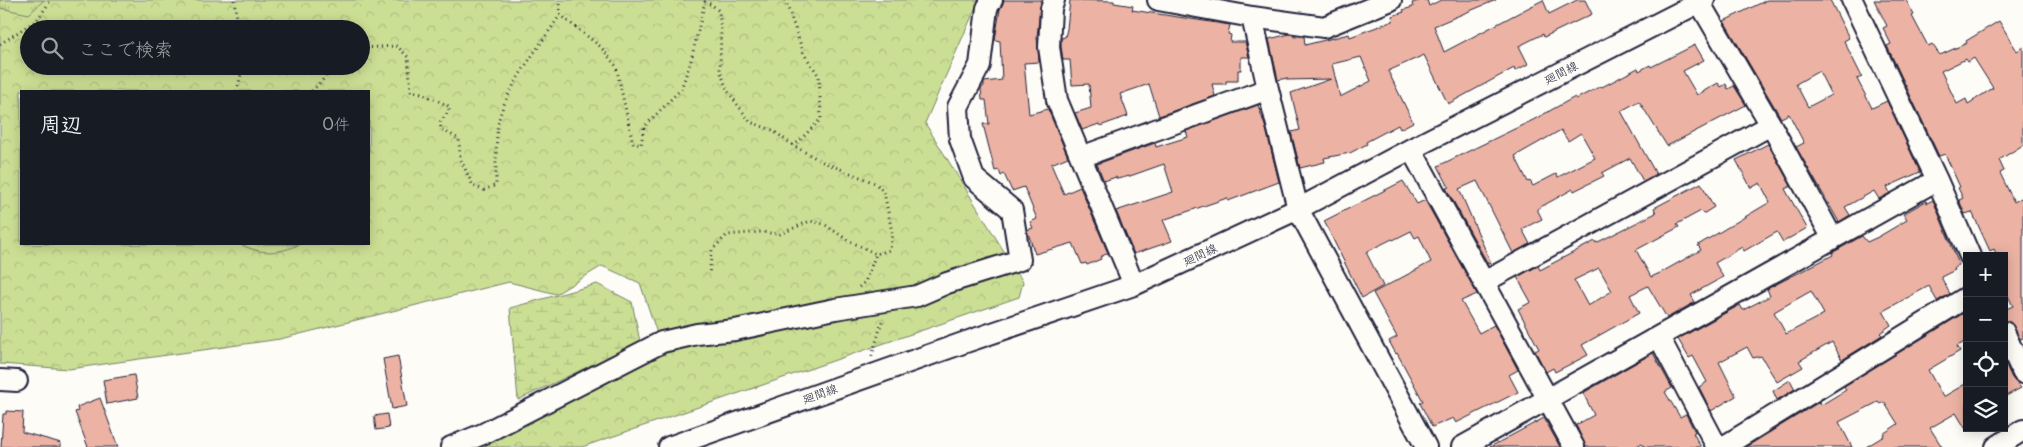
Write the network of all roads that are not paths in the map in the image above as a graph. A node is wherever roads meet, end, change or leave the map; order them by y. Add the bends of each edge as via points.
1 (992, 0) edge
2 (1054, 0) edge
3 (1158, 0) edge
4 (1391, 0) edge
5 (1852, 0) edge
6 (1700, 1) edge
7 (1252, 17) junction
8 (1268, 89) junction
9 (1771, 125) junction
10 (1411, 150) junction
11 (1081, 157) junction
12 (1937, 180) junction
13 (1298, 209) junction
14 (1833, 239) junction
15 (1968, 252) edge
16 (1484, 282) junction
17 (1134, 285) junction
18 (1963, 299) edge
19 (1659, 337) junction
20 (2008, 341) edge
21 (2023, 373) edge
22 (1548, 399) junction
23 (2023, 430) edge
24 (451, 447) edge
25 (669, 447) edge
26 (1426, 447) edge
27 (1462, 447) edge
28 (1574, 447) edge
29 (1717, 447) edge
30 (1723, 447) edge
31 (1996, 447) edge

1 - 24 street via 987,8 980,65 958,107 960,139 974,178 1012,210 1020,260 946,283 917,296 662,342 485,433
2 - 11 street via 1050,9 1049,47 1057,100
3 - 7 street
4 - 7 street via 1324,27
5 - 12 street
6 - 9 street
6 - 10 street, 廻間線
7 - 8 street
8 - 11 street
8 - 13 street
9 - 14 street
9 - 16 street
10 - 13 street, 廻間線
10 - 16 street
11 - 17 street
12 - 14 street
12 - 15 street
13 - 17 street, 廻間線
13 - 26 street
14 - 19 street
16 - 22 street
17 - 25 street, 廻間線
18 - 30 street
19 - 22 street
19 - 29 street
20 - 21 street
22 - 27 street
22 - 28 street
23 - 31 street

